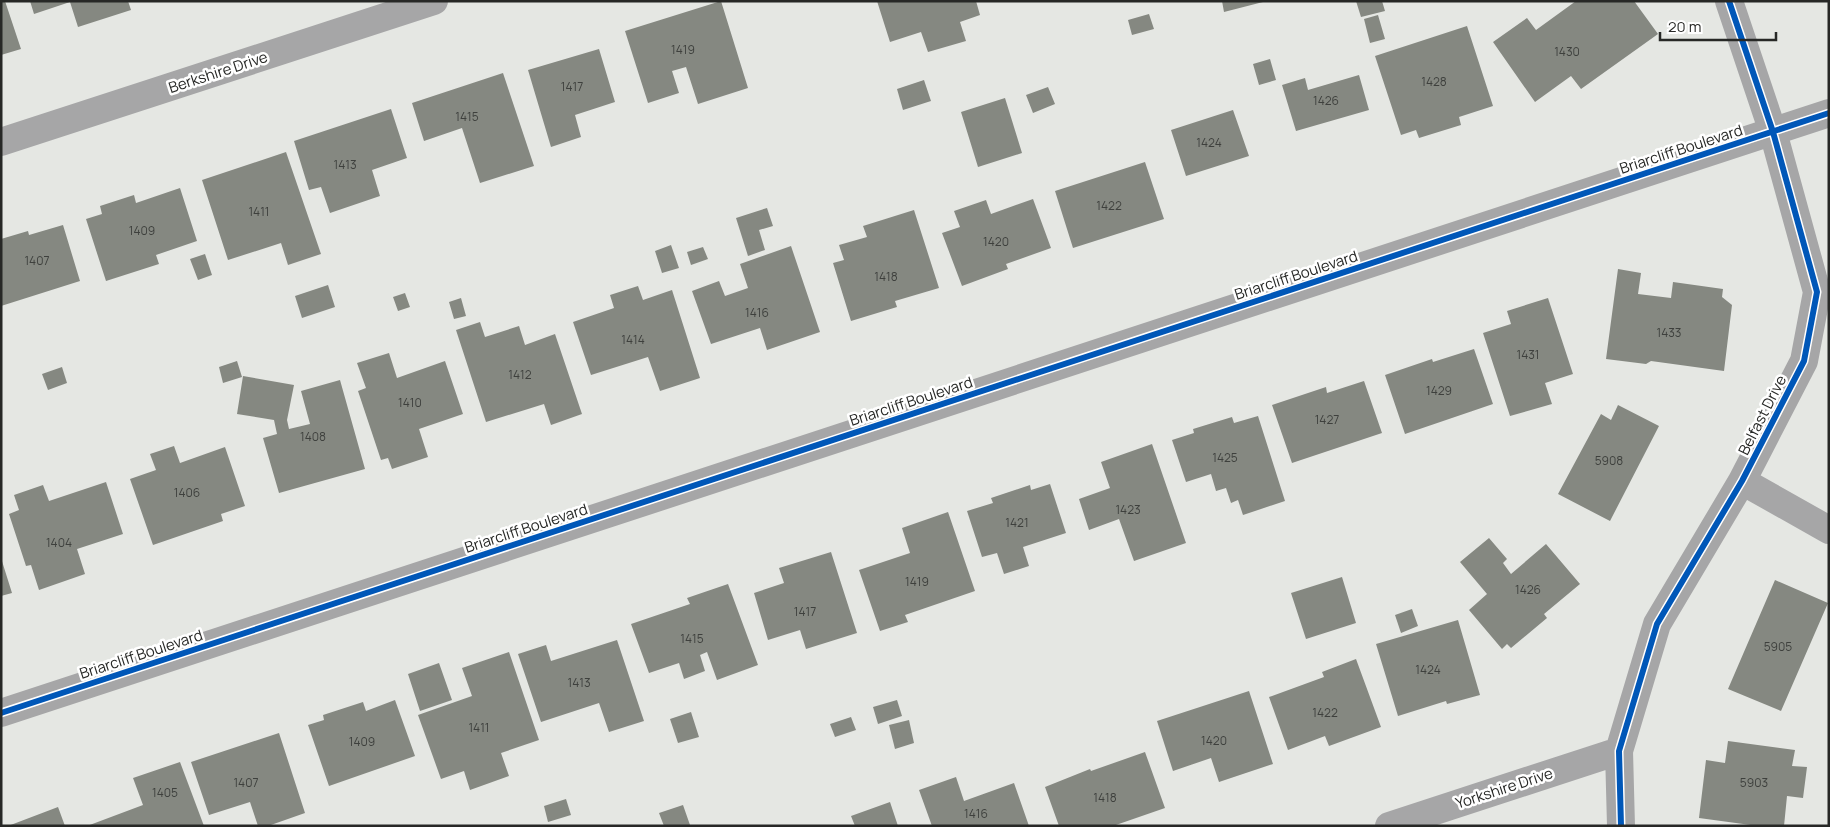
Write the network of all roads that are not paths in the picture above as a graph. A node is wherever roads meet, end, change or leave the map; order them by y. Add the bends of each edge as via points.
1 (434, 1) edge
2 (1729, 1) edge
3 (1829, 114) edge
4 (1773, 132) junction
5 (1, 142) edge
6 (1742, 481) junction
7 (1829, 530) edge
8 (1, 713) edge
9 (1619, 751) junction
10 (1389, 826) edge
11 (1621, 826) edge

1 - 5 street, Berkshire Drive
2 - 4 street, Belfast Drive
3 - 4 street, Briarcliff Boulevard
4 - 6 street, Belfast Drive via 1817,292 1804,360
4 - 8 street, Briarcliff Boulevard
6 - 7 street
6 - 9 street, Belfast Drive via 1657,624
9 - 10 street, Yorkshire Drive
9 - 11 street, Belfast Drive

